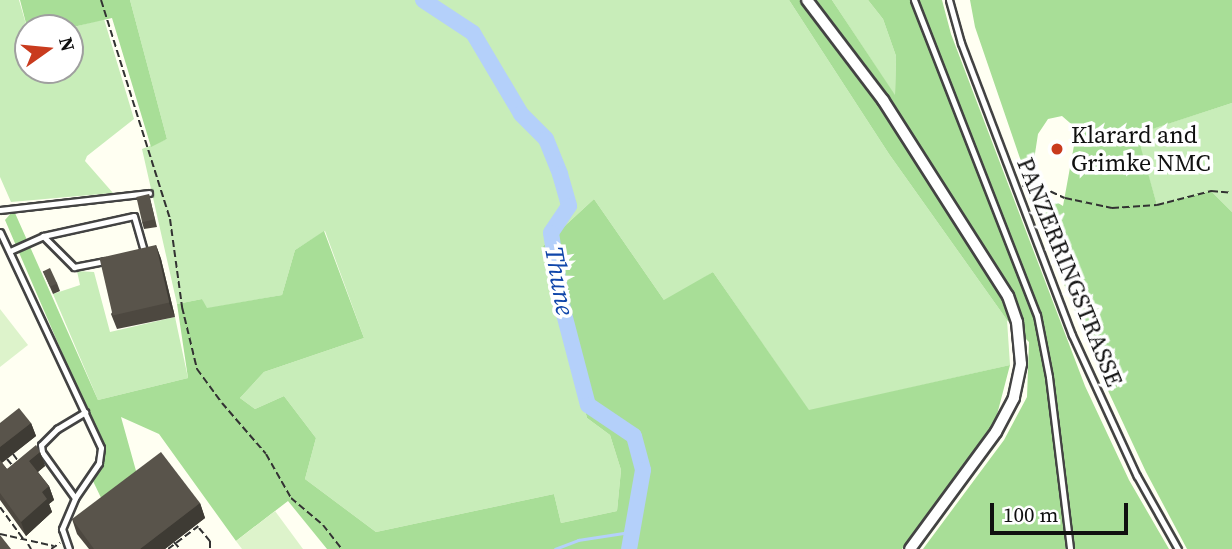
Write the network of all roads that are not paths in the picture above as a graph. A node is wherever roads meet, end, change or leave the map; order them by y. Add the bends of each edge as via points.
1 (807, 0) edge
2 (914, 0) edge
3 (949, 0) edge
4 (149, 193) edge
5 (0, 210) edge
6 (0, 232) edge
7 (43, 236) junction
8 (9, 251) junction
9 (132, 256) edge
10 (108, 260) edge
11 (85, 412) junction
12 (75, 498) junction
13 (69, 549) edge
14 (911, 549) edge
15 (1070, 549) edge
16 (1178, 549) edge

1 - 14 street via 883,100 1008,296 1017,322 1021,364 1014,398 996,432
2 - 15 lane via 1037,315
3 - 16 lane, PANZERRINGSTRASSE via 961,43 1094,384
4 - 5 lane
6 - 8 lane
7 - 8 lane
7 - 9 lane via 134,216 144,253
7 - 10 lane via 74,267
8 - 11 lane
11 - 12 lane via 101,448 99,464
11 - 12 lane via 41,445
12 - 13 lane via 63,522

